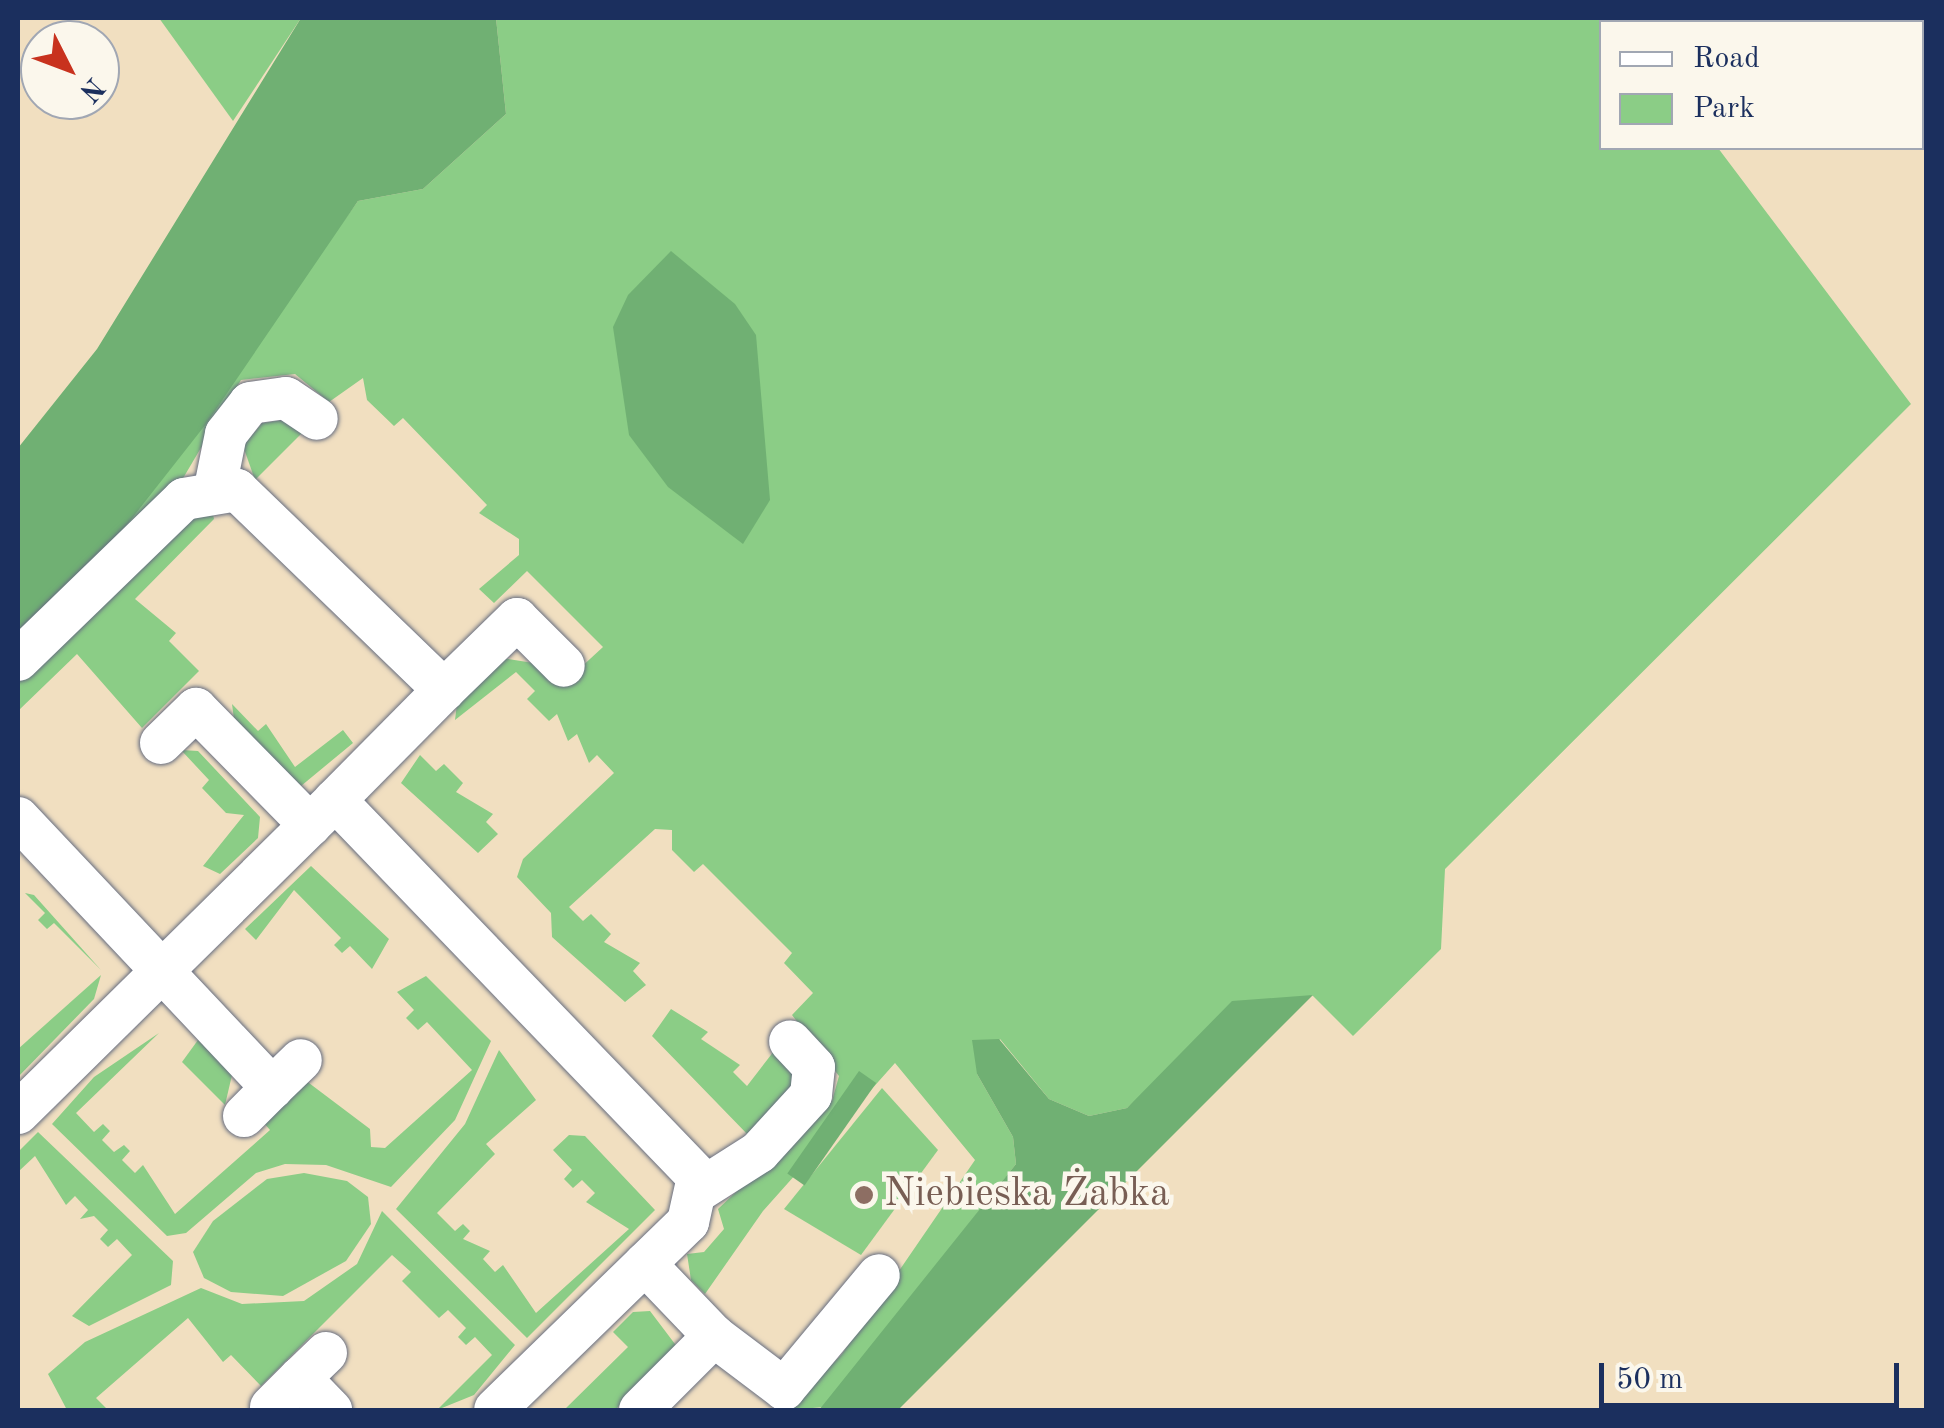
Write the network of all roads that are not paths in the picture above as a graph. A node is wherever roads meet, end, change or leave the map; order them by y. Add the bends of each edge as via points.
1 (317, 419) dead end
2 (215, 488) junction
3 (18, 660) edge
4 (564, 666) dead end
5 (444, 690) junction
6 (161, 743) dead end
7 (322, 813) junction
8 (18, 818) edge
9 (162, 972) junction
10 (790, 1041) dead end
11 (272, 1088) dead end
12 (18, 1113) edge
13 (700, 1189) junction
14 (645, 1264) junction
15 (879, 1276) dead end
16 (714, 1336) junction
17 (299, 1380) dead end
18 (776, 1400) edge
19 (331, 1410) edge
20 (495, 1410) edge
21 (640, 1410) edge

1 - 2 street via 286,398 250,403 226,434
2 - 3 street via 184,499
2 - 5 street via 255,501
4 - 5 street via 517,619
5 - 7 street
6 - 7 street via 210,695
7 - 9 street
7 - 13 street via 688,1158
8 - 9 street
9 - 11 street
9 - 12 street
10 - 13 street via 814,1067 811,1095 759,1152
13 - 14 street via 696,1211
14 - 16 street
14 - 20 street
15 - 18 street
16 - 18 street
16 - 21 street
17 - 19 street

